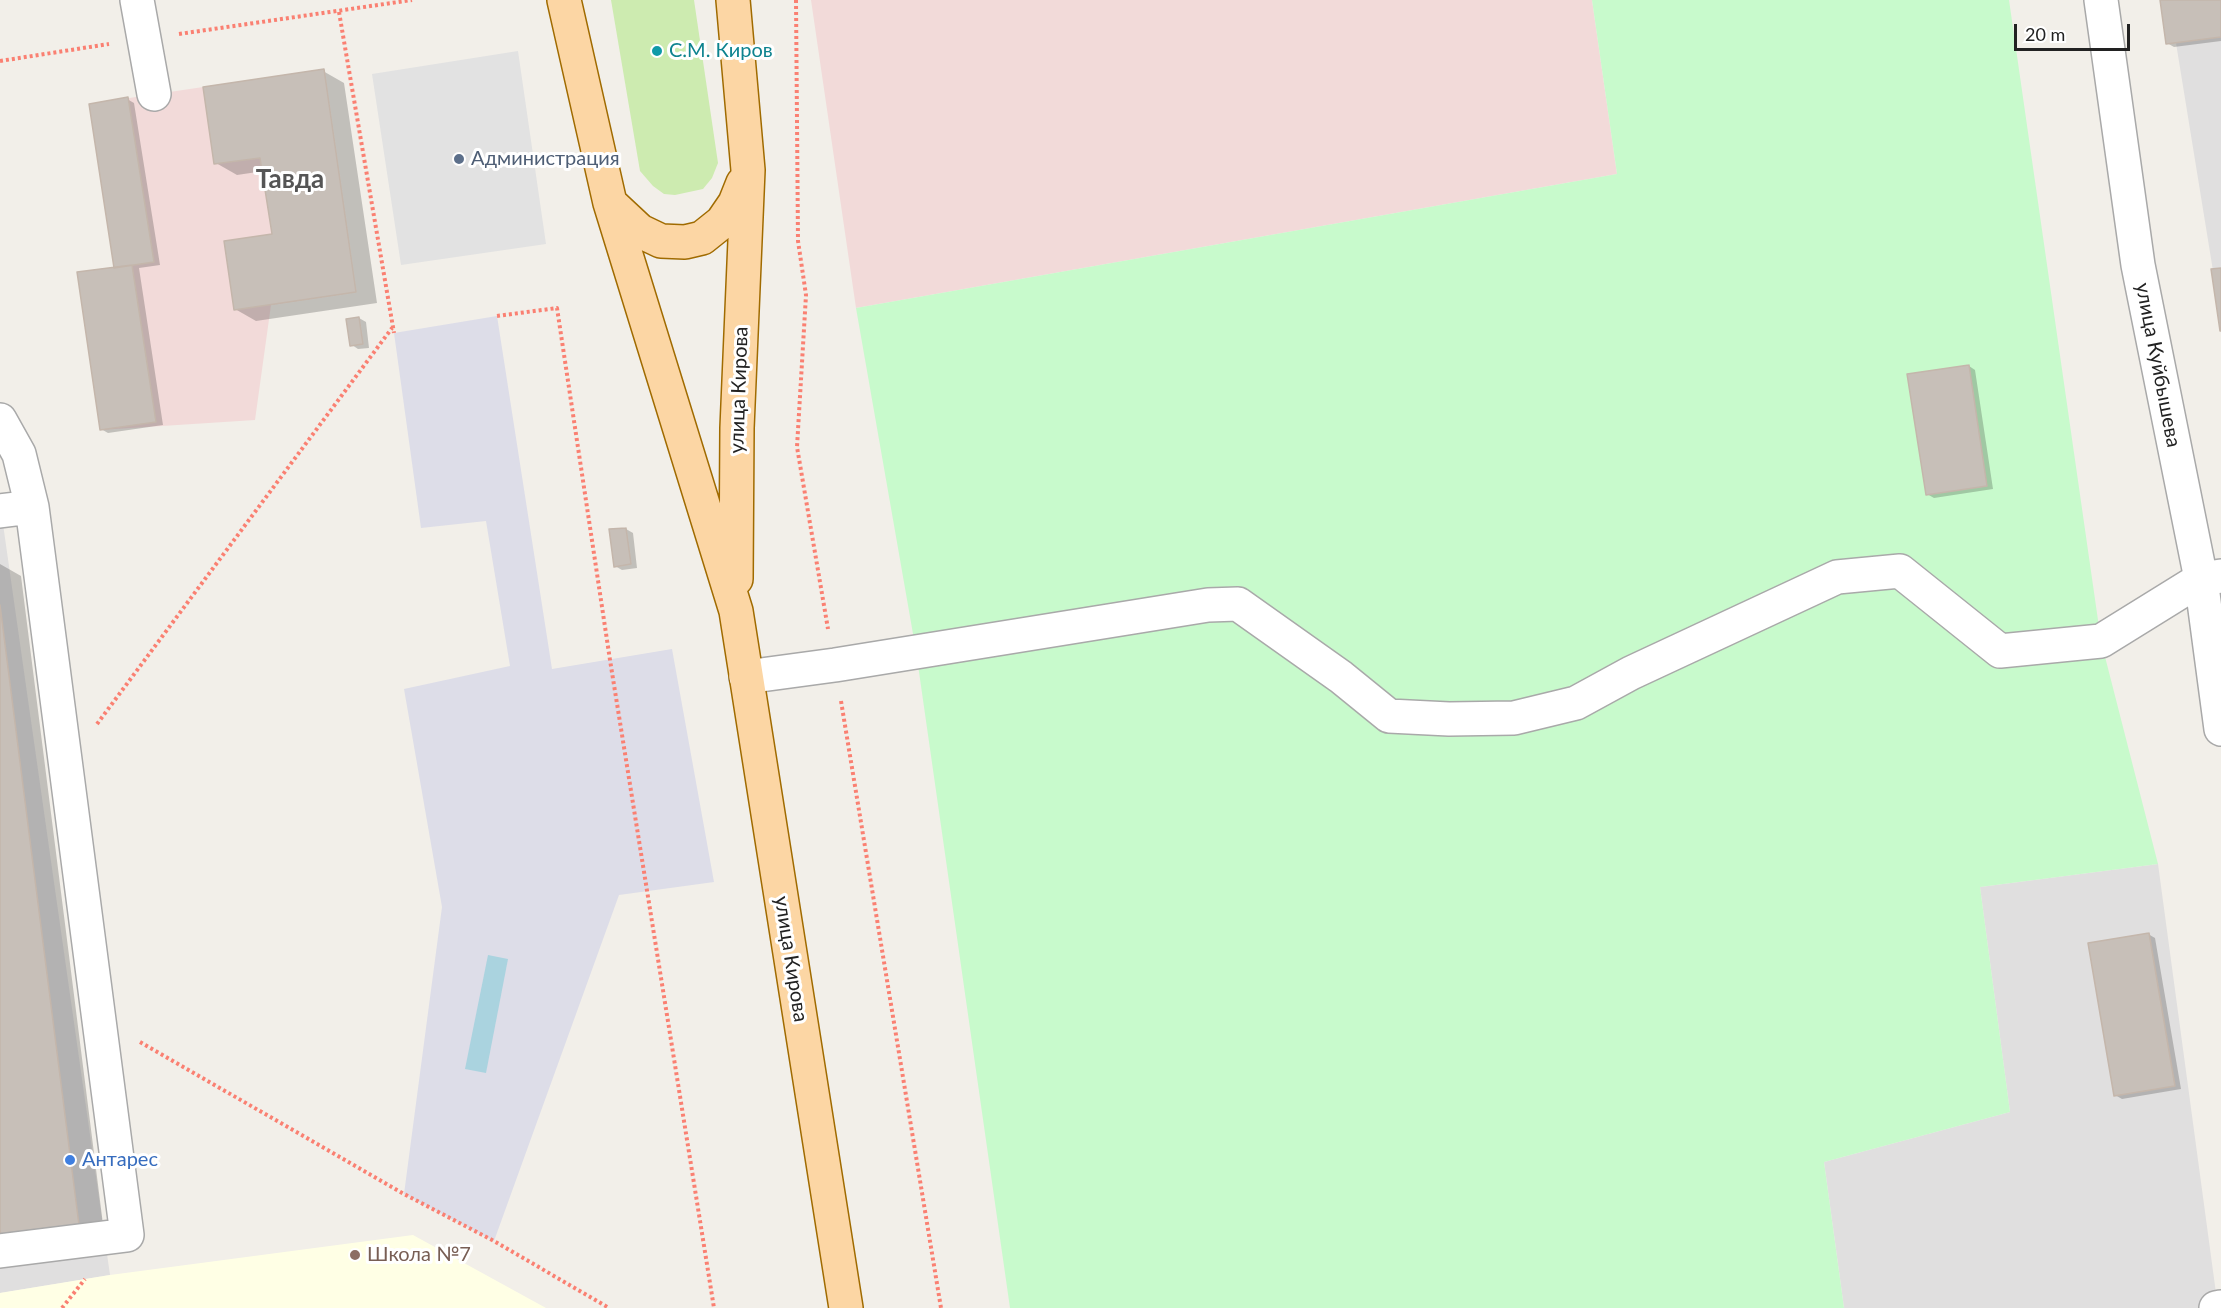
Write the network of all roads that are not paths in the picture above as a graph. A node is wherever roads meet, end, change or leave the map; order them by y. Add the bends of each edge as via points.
1 (137, 0) edge
2 (564, 0) edge
3 (733, 0) edge
4 (2101, 0) edge
5 (154, 94) dead end
6 (748, 170) junction
7 (610, 203) junction
8 (0, 420) edge
9 (32, 507) junction
10 (0, 511) edge
11 (2211, 577) edge
12 (736, 611) junction
13 (746, 677) junction
14 (2221, 729) edge
15 (0, 1251) edge
16 (2221, 1307) edge
17 (846, 1308) edge
18 (2216, 1308) edge

1 - 5 street
2 - 7 main road, улица Кирова
3 - 6 main road, улица Кирова
4 - 11 street, улица Куйбышева via 2138,265
6 - 7 main road, улица Кирова via 735,203 722,222 702,238 662,241 639,231
6 - 12 main road, улица Кирова via 736,428
7 - 12 main road, улица Кирова
8 - 9 street via 19,454
9 - 10 street
9 - 15 street via 127,1235
11 - 13 street via 2101,641 2000,651 1900,571 1837,577 1631,673 1576,703 1514,718 1389,716 1238,604 1208,605
11 - 14 street, улица Куйбышева
12 - 13 main road, улица Кирова
13 - 17 main road, улица Кирова
16 - 18 street

